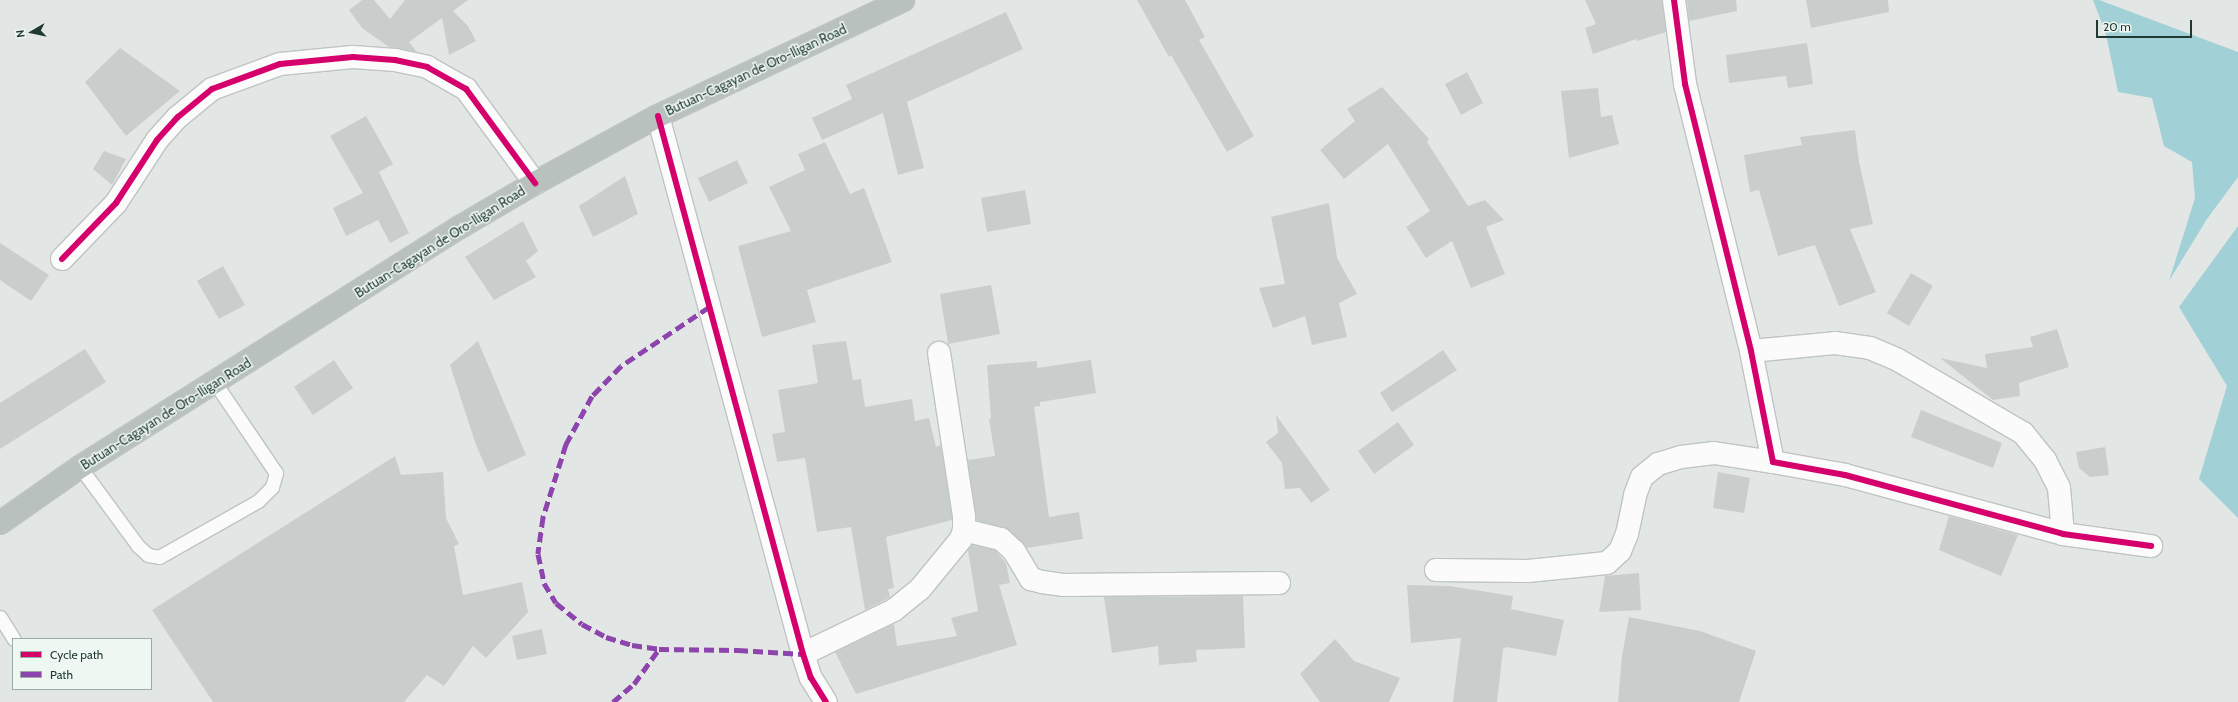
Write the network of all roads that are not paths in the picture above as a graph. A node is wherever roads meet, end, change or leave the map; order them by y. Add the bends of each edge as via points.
1 (904, 0) edge
2 (1674, 0) edge
3 (658, 116) junction
4 (535, 183) junction
5 (62, 259) dead end
6 (1751, 352) junction
7 (939, 353) dead end
8 (215, 383) junction
9 (1772, 462) junction
10 (80, 467) junction
11 (0, 523) edge
12 (964, 530) junction
13 (2063, 534) junction
14 (2151, 546) dead end
15 (1436, 570) dead end
16 (1279, 583) dead end
17 (0, 617) edge
18 (13, 638) edge
19 (803, 654) junction
20 (826, 702) edge

1 - 3 highway, Butuan-Cagayan de Oro-Iligan Road
2 - 6 street via 1685,84
3 - 4 highway, Butuan-Cagayan de Oro-Iligan Road
3 - 19 street
4 - 5 street via 466,89 427,67 395,60 353,58 280,64 212,89 178,117 157,140 116,203
4 - 8 highway, Butuan-Cagayan de Oro-Iligan Road via 460,227
6 - 9 street
6 - 13 street via 1835,343 1870,348 1904,364 2023,433 2046,460 2058,488
7 - 12 street
8 - 10 highway, Butuan-Cagayan de Oro-Iligan Road
8 - 10 lane via 276,473 272,487 258,501 159,557 153,556 138,546
9 - 13 street via 1845,475
9 - 15 street via 1714,453 1680,456 1658,464 1642,476 1620,552 1607,563 1528,571
10 - 11 highway, Butuan-Cagayan de Oro-Iligan Road
12 - 16 street via 1001,538 1014,551 1031,578 1042,582 1063,585
12 - 19 street via 961,539 942,566 920,589 894,610
13 - 14 street
17 - 18 lane
19 - 20 street via 811,678

